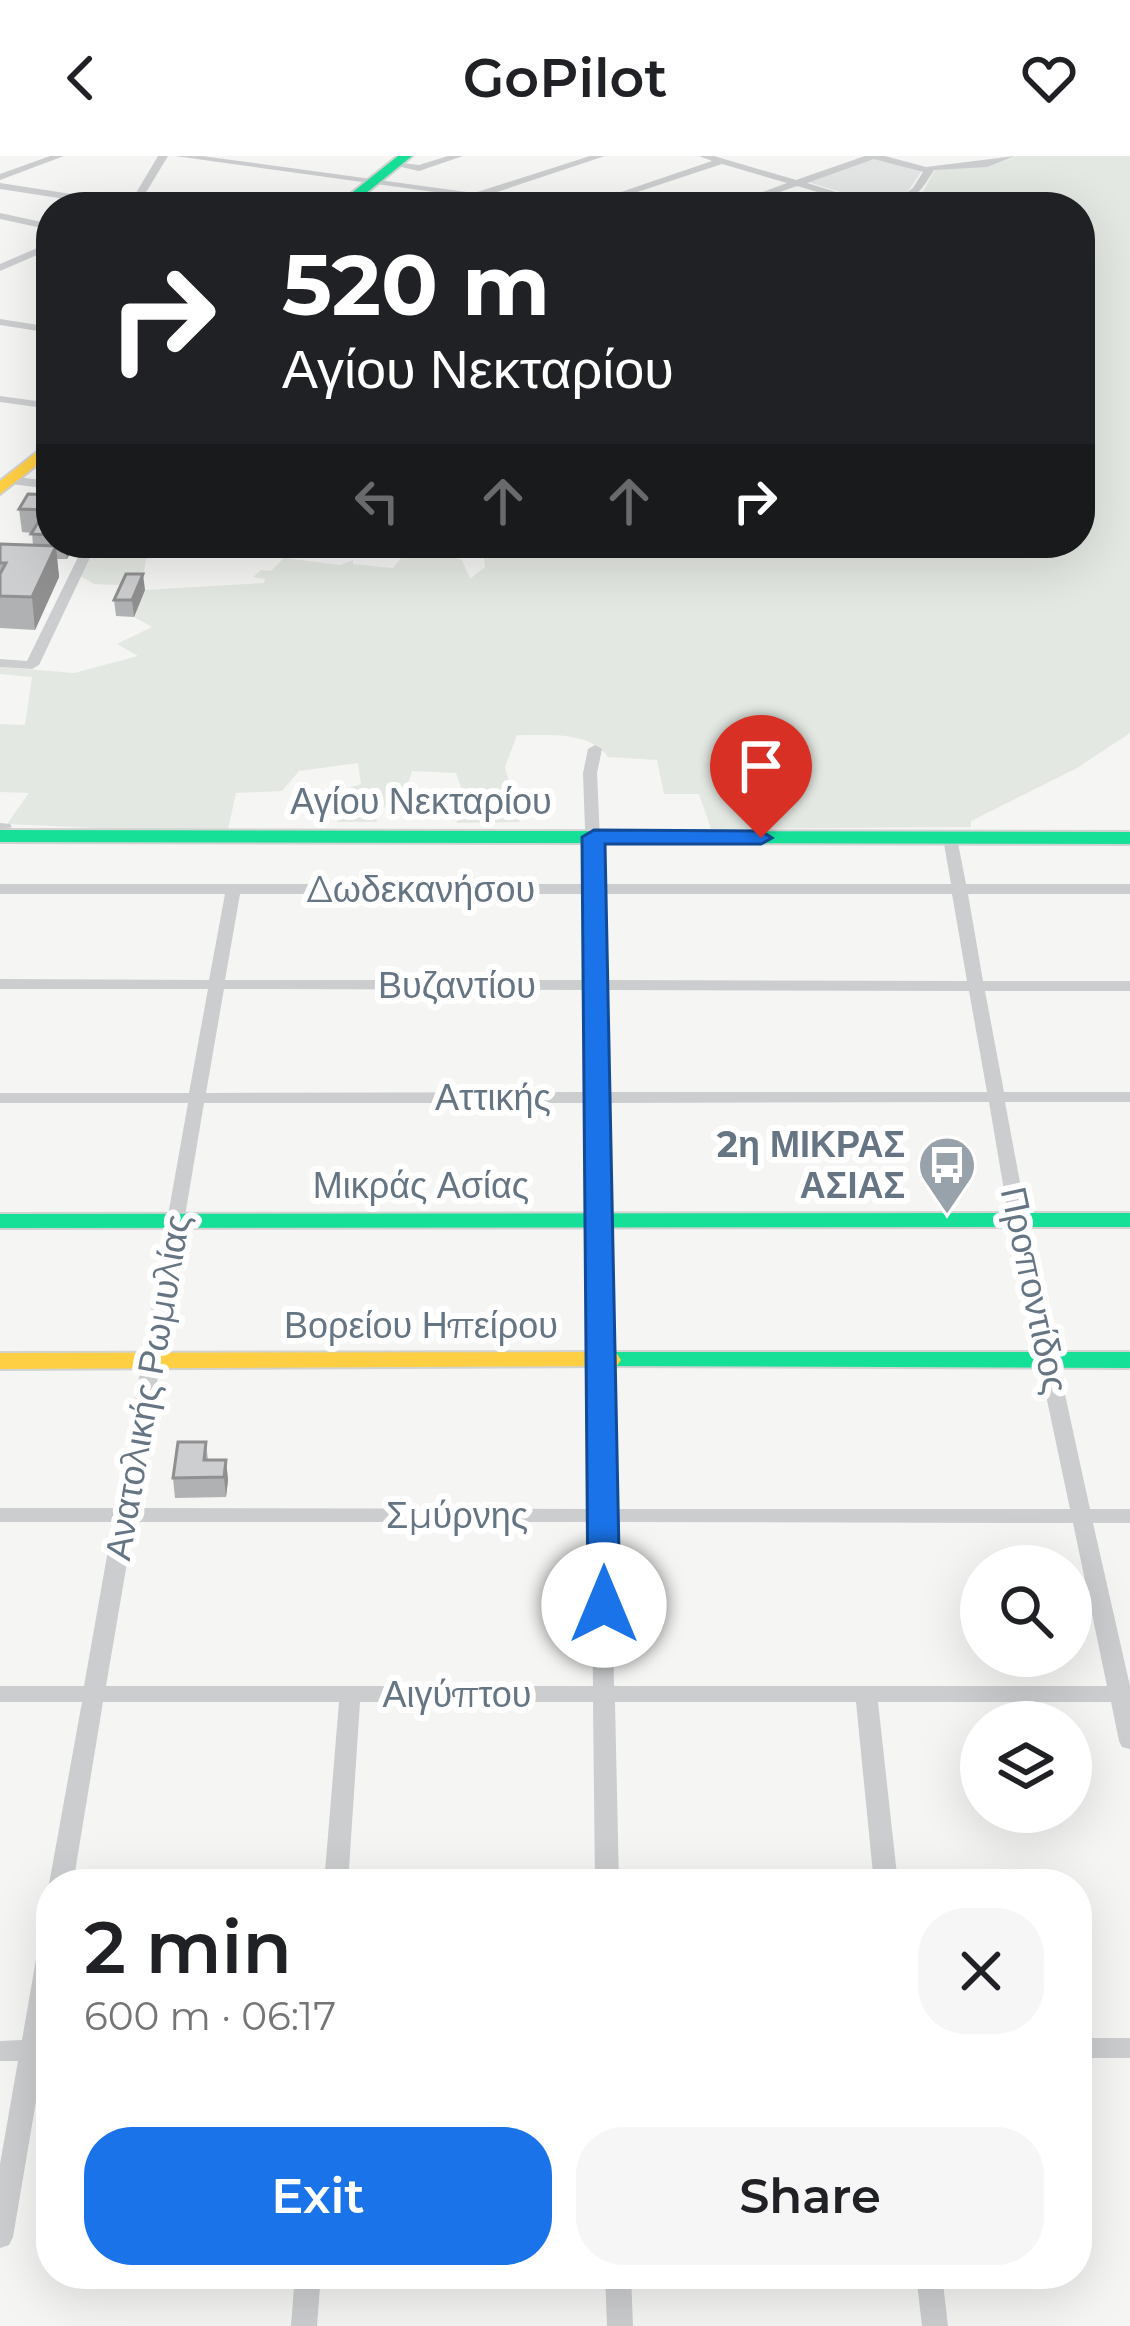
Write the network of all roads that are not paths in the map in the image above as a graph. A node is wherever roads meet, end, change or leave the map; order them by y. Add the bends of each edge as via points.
1 (32, 156) edge
2 (59, 156) edge
3 (163, 156) edge
4 (180, 156) edge
5 (458, 156) edge
6 (600, 156) edge
7 (704, 156) edge
8 (738, 156) edge
9 (874, 156) edge
10 (1010, 156) edge
11 (46, 161) junction
12 (722, 161) junction
13 (398, 170) edge
14 (927, 170) junction
15 (0, 177) edge
16 (797, 183) junction
17 (0, 187) edge
18 (36, 192) edge
19 (143, 192) edge
20 (364, 192) edge
21 (371, 192) edge
22 (467, 192) edge
23 (486, 192) edge
24 (628, 192) edge
25 (771, 192) edge
26 (828, 192) edge
27 (916, 192) edge
28 (0, 216) edge
29 (36, 224) edge
30 (0, 252) edge
31 (36, 252) edge
32 (25, 257) junction
33 (36, 259) edge
34 (0, 268) edge
35 (0, 322) edge
36 (36, 328) edge
37 (0, 399) edge
38 (36, 404) edge
39 (36, 448) edge
40 (36, 457) edge
41 (2, 481) edge
42 (36, 484) edge
43 (82, 558) edge
44 (57, 568) edge
45 (76, 568) junction
46 (0, 662) edge
47 (596, 749) dead end
48 (2, 830) edge
49 (594, 837) junction
50 (950, 838) junction
51 (1130, 838) edge
52 (595, 889) junction
53 (959, 889) junction
54 (1130, 889) edge
55 (0, 890) edge
56 (232, 890) junction
57 (0, 984) edge
58 (216, 985) junction
59 (599, 985) junction
60 (976, 986) junction
61 (1130, 986) edge
62 (196, 1097) junction
63 (594, 1097) junction
64 (997, 1097) junction
65 (1130, 1097) edge
66 (0, 1098) edge
67 (1018, 1220) junction
68 (1130, 1220) edge
69 (0, 1221) edge
70 (176, 1221) junction
71 (596, 1221) junction
72 (600, 1360) junction
73 (1050, 1360) junction
74 (1130, 1360) edge
75 (0, 1361) edge
76 (151, 1361) junction
77 (0, 1515) edge
78 (124, 1515) junction
79 (604, 1515) junction
80 (1084, 1516) junction
81 (1130, 1516) edge
82 (0, 1694) edge
83 (94, 1694) junction
84 (350, 1694) junction
85 (605, 1694) junction
86 (866, 1694) junction
87 (1125, 1694) edge
88 (1130, 1741) edge
89 (64, 1869) edge
90 (337, 1869) edge
91 (607, 1869) edge
92 (884, 1869) edge
93 (1092, 2048) edge
94 (1130, 2048) edge
95 (0, 2050) edge
96 (36, 2050) edge
97 (36, 2077) edge
98 (0, 2237) edge
99 (307, 2289) edge
100 (619, 2289) edge
101 (931, 2289) edge
102 (304, 2326) edge
103 (620, 2326) edge
104 (935, 2326) edge

1 - 11 street
2 - 11 street
3 - 19 street
4 - 13 street
5 - 13 street
6 - 23 street
7 - 12 street
8 - 12 street
9 - 14 street
9 - 16 street
10 - 14 street
11 - 15 street
12 - 16 street
12 - 24 street
13 - 20 street
13 - 21 street
13 - 22 street
14 - 27 street
16 - 25 street
16 - 26 street
17 - 18 street
28 - 29 street
30 - 32 street
31 - 32 street
32 - 33 street
32 - 34 street
35 - 36 street
37 - 38 street
39 - 41 street
40 - 41 street
41 - 42 street
43 - 45 street
44 - 45 street
45 - 46 street via 32,664
47 - 49 street
48 - 49 street, Αγίου Νεκταρίου
49 - 50 street, Αγίου Νεκταρίου
49 - 52 street
50 - 51 street, Αγίου Νεκταρίου
50 - 53 street, Προποντίδος
52 - 53 street, Δωδεκανήσου
52 - 56 street, Δωδεκανήσου
52 - 59 street
53 - 54 street, Δωδεκανήσου
53 - 60 street, Προποντίδος
55 - 56 street, Δωδεκανήσου
56 - 58 street, Ανατολικής Ρωμυλίας
57 - 58 street, Βυζαντίου
58 - 59 street, Βυζαντίου
58 - 62 street, Ανατολικής Ρωμυλίας
59 - 60 street, Βυζαντίου
59 - 63 street
60 - 61 street, Βυζαντίου
60 - 64 street, Προποντίδος
62 - 63 street, Αττικής
62 - 66 street, Αττικής
62 - 70 street, Ανατολικής Ρωμυλίας
63 - 64 street, Αττικής
63 - 71 street
64 - 65 street, Αττικής
64 - 67 street, Προποντίδος
67 - 68 street, Μικράς Ασίας
67 - 71 street, Μικράς Ασίας
67 - 73 street, Προποντίδος
69 - 70 street, Μικράς Ασίας
70 - 71 street, Μικράς Ασίας
70 - 76 street, Ανατολικής Ρωμυλίας
71 - 72 street
72 - 73 street, Βορείου Ηπείρου
72 - 76 street, Βορείου Ηπείρου
72 - 79 street
73 - 74 street, Βορείου Ηπείρου
73 - 80 street, Προποντίδος
75 - 76 street, Βορείου Ηπείρου
76 - 78 street, Ανατολικής Ρωμυλίας
77 - 78 street, Σμύρνης
78 - 79 street, Σμύρνης
78 - 83 street, Ανατολικής Ρωμυλίας
79 - 80 street, Σμύρνης
79 - 85 street
80 - 81 street, Σμύρνης
80 - 87 street, Προποντίδος
82 - 83 street, Αιγύπτου
83 - 84 street, Αιγύπτου
83 - 89 street, Ανατολικής Ρωμυλίας
84 - 85 street, Αιγύπτου
84 - 90 street
85 - 86 street, Αιγύπτου
85 - 91 street
86 - 87 street, Αιγύπτου
86 - 92 street
87 - 88 street, Προποντίδος
93 - 94 street
95 - 96 street
97 - 98 street
99 - 102 street
100 - 103 street
101 - 104 street

